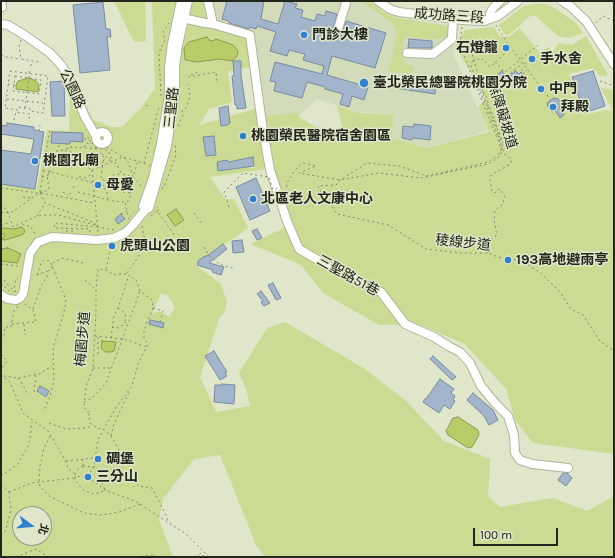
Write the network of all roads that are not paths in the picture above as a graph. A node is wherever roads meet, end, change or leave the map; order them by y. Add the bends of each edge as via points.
1 (181, 1) edge
2 (188, 1) edge
3 (208, 1) edge
4 (378, 1) edge
5 (500, 1) edge
6 (518, 1) edge
7 (562, 1) edge
8 (346, 3) dead end
9 (181, 18) junction
10 (458, 19) junction
11 (493, 22) junction
12 (1, 24) edge
13 (213, 24) junction
14 (337, 32) dead end
15 (408, 53) dead end
16 (614, 64) edge
17 (104, 145) road end
18 (1, 295) edge
19 (568, 468) dead end

1 - 9 street, 三聖路
2 - 9 street, 三聖路
3 - 13 street
4 - 10 street, 成功路三段 via 399,12
5 - 11 street via 490,13
6 - 11 street, 成功路三段
7 - 16 street via 580,14
8 - 14 street
9 - 13 street, 三聖路51巷
9 - 18 street, 三聖路 via 172,44 169,95 161,144 143,206 148,213 140,217 125,233 114,238 97,240 52,237 38,242 30,253 23,294 16,300
10 - 11 street, 成功路三段
10 - 15 street via 452,40 433,54
12 - 17 street, 公園路 via 8,25 26,36 50,53 62,66 94,138 100,132 106,134 108,139
13 - 19 street, 三聖路51巷 via 250,35 270,170 299,249 381,292 405,324 460,352 470,363 481,386 508,416 514,435 515,453 520,460

